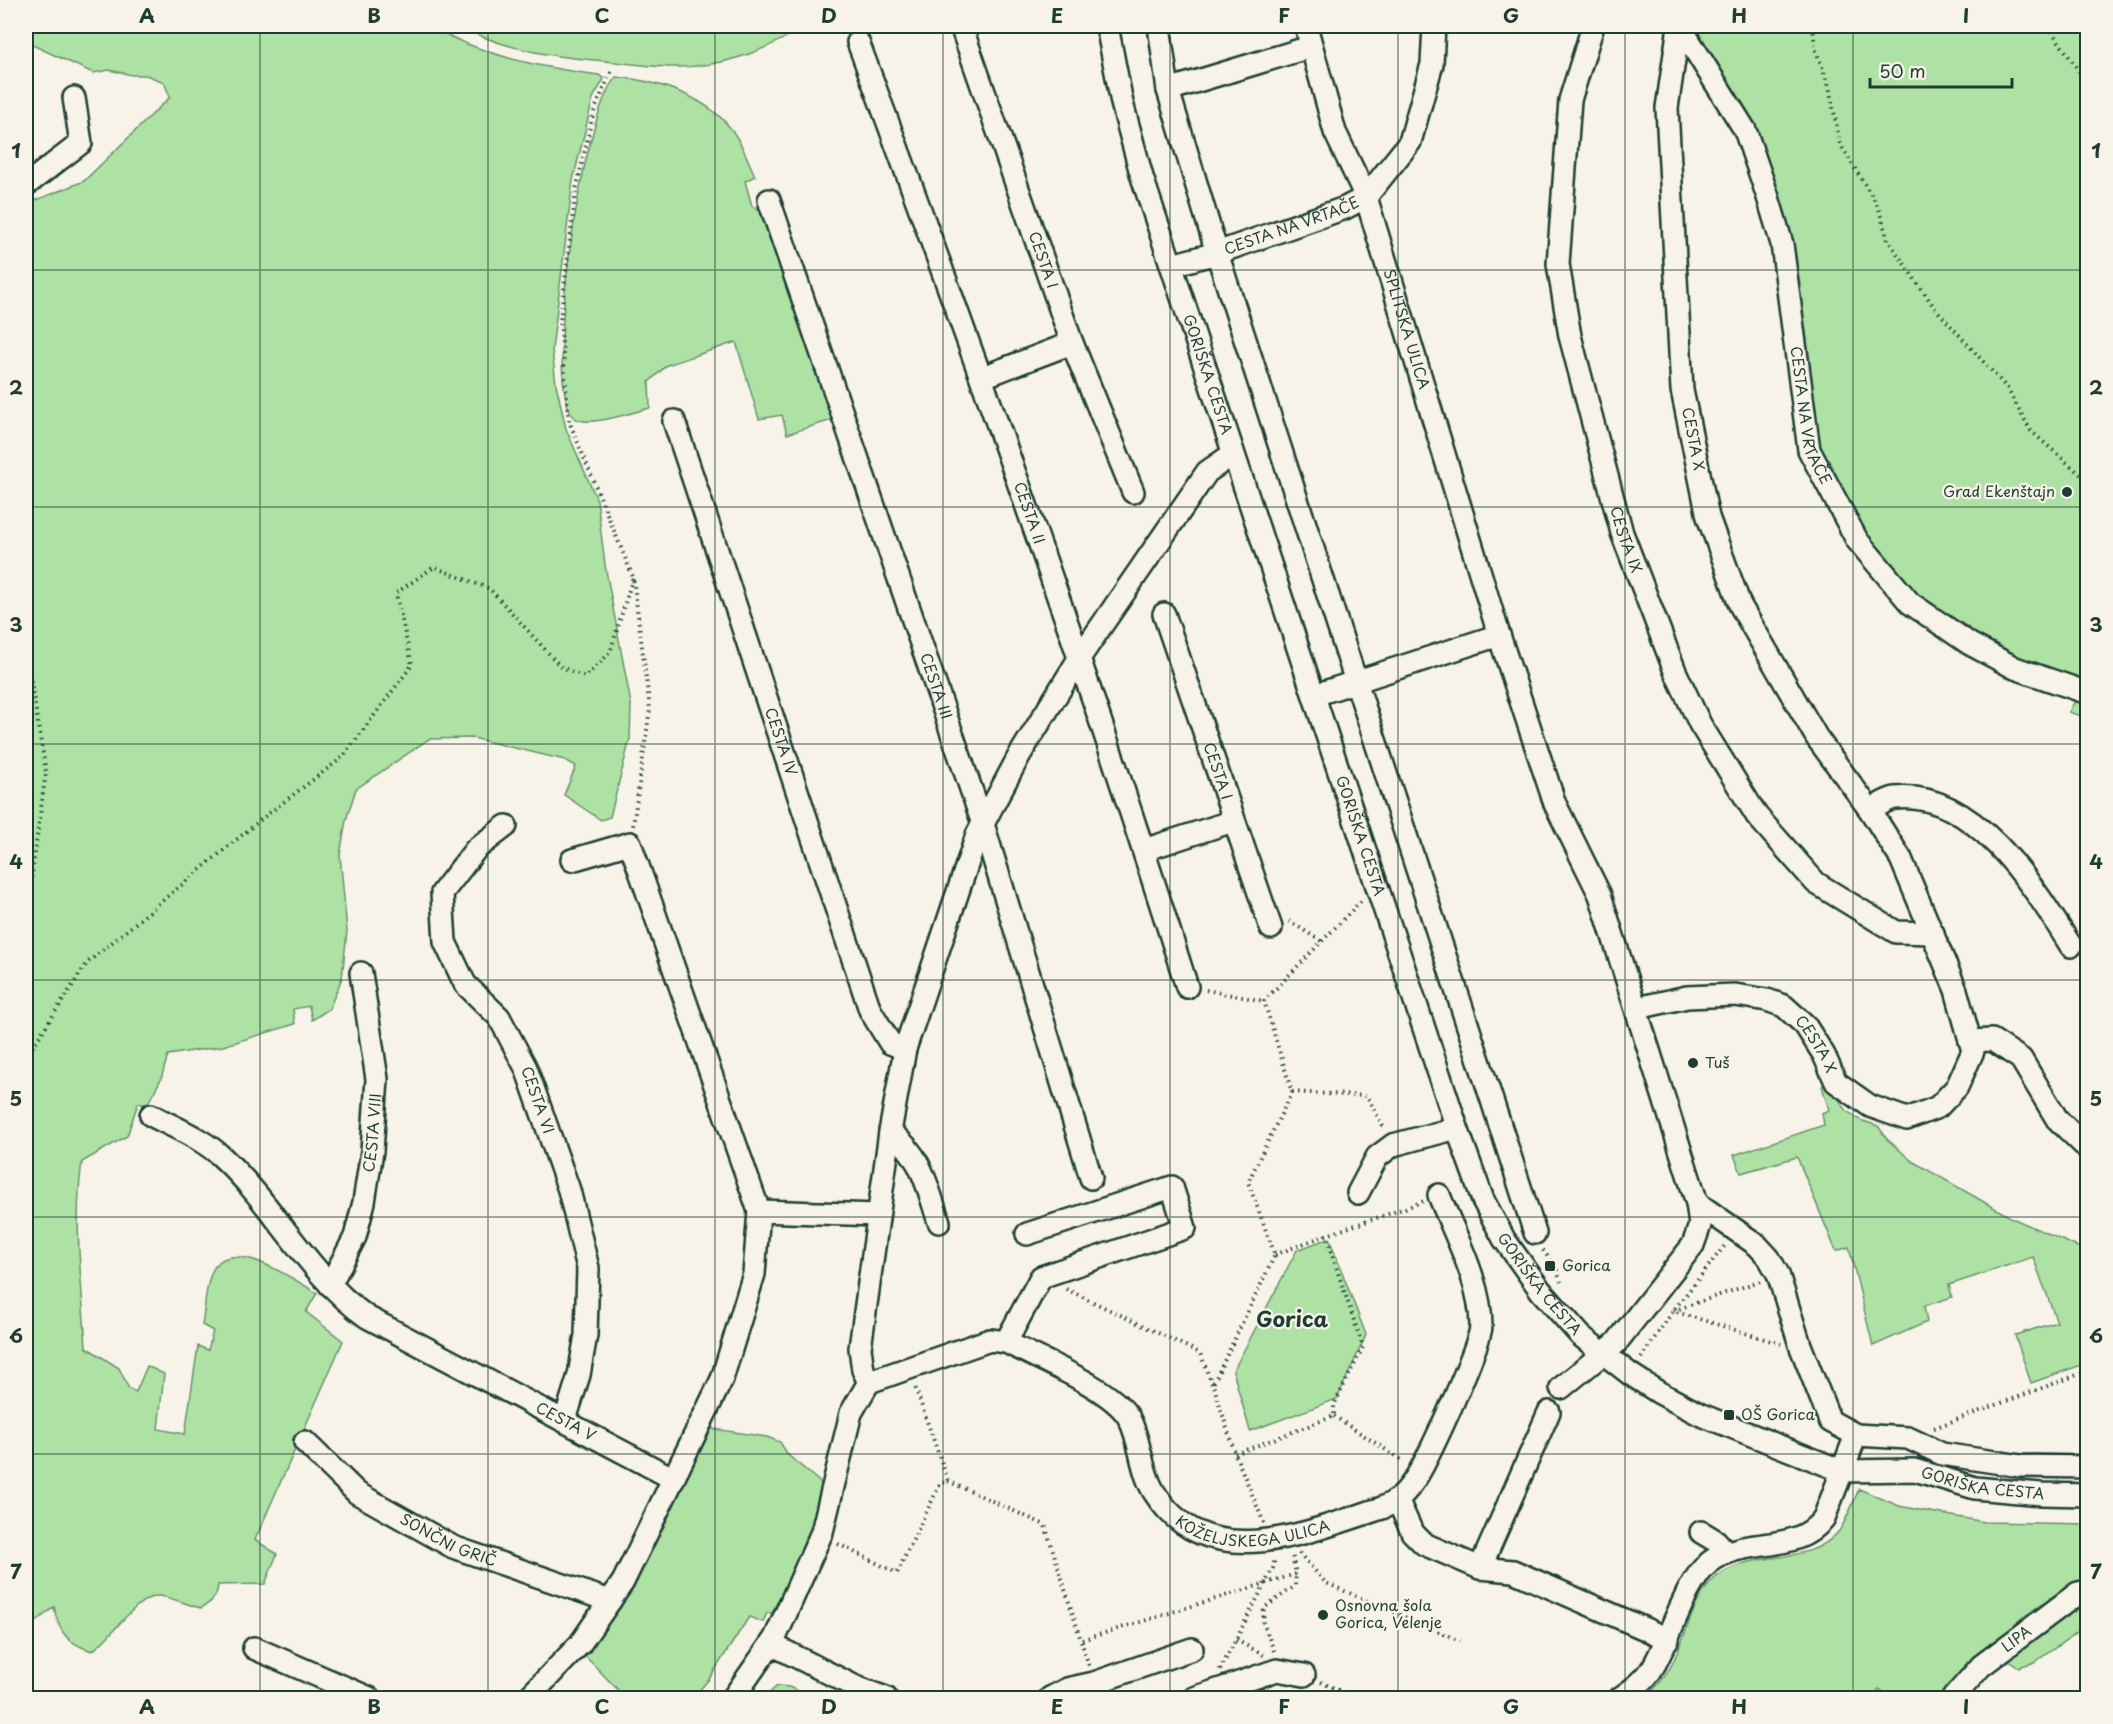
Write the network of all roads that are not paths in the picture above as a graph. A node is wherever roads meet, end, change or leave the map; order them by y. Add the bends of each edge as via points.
1 (961, 26) edge
2 (1107, 26) edge
3 (1159, 26) edge
4 (1306, 26) edge
5 (1434, 26) edge
6 (1593, 26) edge
7 (1680, 26) edge
8 (858, 42) dead end
9 (1310, 47) junction
10 (1168, 90) junction
11 (74, 99) dead end
12 (26, 184) edge
13 (1366, 197) junction
14 (769, 200) dead end
15 (1217, 253) junction
16 (1172, 265) junction
17 (1072, 343) junction
18 (983, 377) junction
19 (674, 421) dead end
20 (1233, 454) junction
21 (1133, 492) dead end
22 (1164, 614) dead end
23 (1499, 634) junction
24 (1080, 657) junction
25 (1357, 682) junction
26 (2088, 693) edge
27 (1315, 695) junction
28 (1870, 810) junction
29 (1233, 821) junction
30 (983, 824) junction
31 (506, 826) dead end
32 (1144, 850) junction
33 (572, 860) dead end
34 (1271, 928) dead end
35 (1933, 933) junction
36 (2071, 946) dead end
37 (361, 973) dead end
38 (1187, 987) road end
39 (1637, 1008) junction
40 (1970, 1041) junction
41 (905, 1049) junction
42 (151, 1115) dead end
43 (1457, 1128) junction
44 (890, 1132) junction
45 (2088, 1149) edge
46 (1091, 1178) dead end
47 (1358, 1193) dead end
48 (1439, 1196) road end
49 (1697, 1203) junction
50 (759, 1210) junction
51 (878, 1215) junction
52 (939, 1222) dead end
53 (1535, 1233) road end
54 (1027, 1234) dead end
55 (330, 1285) junction
56 (1006, 1342) junction
57 (1604, 1355) junction
58 (869, 1382) junction
59 (1561, 1388) dead end
60 (1549, 1412) dead end
61 (565, 1420) junction
62 (1856, 1435) junction
63 (305, 1442) dead end
64 (2088, 1467) edge
65 (1842, 1471) junction
66 (672, 1478) junction
67 (2088, 1495) edge
68 (1398, 1501) junction
69 (1701, 1532) dead end
70 (1726, 1552) junction
71 (1480, 1568) junction
72 (2088, 1591) edge
73 (610, 1601) junction
74 (1668, 1639) junction
75 (771, 1644) junction
76 (254, 1648) dead end
77 (1192, 1649) dead end
78 (1304, 1675) road end
79 (1092, 1689) edge
80 (1201, 1697) edge
81 (369, 1698) edge
82 (528, 1698) edge
83 (733, 1698) edge
84 (886, 1698) edge
85 (1050, 1698) edge
86 (1620, 1698) edge
87 (1953, 1698) edge

1 - 17 street, CESTA I
2 - 16 street, GORIŠKA CESTA via 1142,177
3 - 10 street
4 - 9 street, SPLITSKA ULICA
5 - 13 street, CESTA NA VRTAČE via 1432,64 1410,142
6 - 35 street, CESTA IX via 1570,100 1558,264 1570,336 1622,533 1700,724 1757,816 1816,883 1896,932
7 - 26 street, CESTA NA VRTAČE via 1745,130 1782,244 1809,450 1857,540 1910,603 1970,644 2015,668
7 - 28 street, CESTA X via 1667,108 1682,390 1708,516 1740,605 1817,738
8 - 18 street, CESTA II
9 - 10 street
9 - 13 street, SPLITSKA ULICA via 1335,132
10 - 15 street
11 - 12 street via 81,143
13 - 15 street, CESTA NA VRTAČE
13 - 23 street, SPLITSKA ULICA
14 - 30 street, CESTA III
15 - 16 street, CESTA NA VRTAČE
15 - 25 street
16 - 20 street, GORIŠKA CESTA
17 - 18 street
17 - 21 street, CESTA I
18 - 24 street, CESTA II
19 - 41 street, CESTA IV via 870,1010 890,1043
20 - 24 street via 1207,472
20 - 27 street, GORIŠKA CESTA
22 - 29 street, CESTA I
23 - 25 street
23 - 39 street, SPLITSKA ULICA via 1555,804 1600,895
24 - 30 street via 1019,756
24 - 32 street, CESTA II
25 - 27 street
25 - 53 street
27 - 43 street, GORIŠKA CESTA
28 - 35 street, CESTA X via 1901,859
28 - 36 street via 1893,798 1921,799 1954,813 1995,840 2028,879
29 - 32 street
29 - 34 street, CESTA I
30 - 41 street
30 - 46 street, CESTA III
31 - 61 street, CESTA VI via 476,849 442,893 446,942 465,984 499,1017 526,1068 569,1190 588,1268 586,1335
32 - 38 street, CESTA II
33 - 50 street via 630,843
35 - 40 street, CESTA X via 1956,990
37 - 55 street, CESTA VIII via 377,1078 372,1151 355,1237
39 - 40 street, CESTA X via 1687,997 1735,995 1784,1006 1805,1025 1836,1082 1870,1106 1907,1119 1938,1107 1957,1087 1973,1051
39 - 49 street, SPLITSKA ULICA
40 - 45 street via 1992,1040 2021,1059 2057,1119
41 - 44 street
42 - 55 street, CESTA V via 222,1156 262,1199
43 - 47 street via 1393,1145 1377,1157
43 - 57 street, GORIŠKA CESTA via 1483,1200 1504,1239 1540,1291
44 - 51 street
44 - 52 street via 907,1144 921,1167
48 - 68 street via 1477,1295 1481,1329 1420,1472
49 - 57 street, SPLITSKA ULICA via 1700,1225 1693,1245
49 - 62 street via 1757,1245 1769,1258 1830,1421
50 - 51 street
50 - 66 street via 754,1274 736,1336 722,1379
51 - 58 street via 860,1348
54 - 56 street via 1172,1186 1185,1228 1041,1276
55 - 61 street, CESTA V via 367,1317
56 - 58 street via 990,1340
56 - 68 street, KOŽELJSKEGA ULICA via 1103,1391 1129,1418 1153,1490 1169,1513 1184,1526 1211,1539 1272,1540 1308,1532
57 - 59 street, SPLITSKA ULICA
57 - 65 street, GORIŠKA CESTA via 1699,1414
58 - 75 street via 851,1413 822,1532
60 - 71 street
61 - 66 street, CESTA V
62 - 64 street via 1908,1438 1942,1454 2020,1466
62 - 65 street
63 - 73 street, SONČNI GRIČ via 357,1493 453,1547
65 - 67 street, GORIŠKA CESTA via 1915,1470 1975,1488
65 - 70 street via 1824,1518 1808,1535
66 - 73 street
68 - 71 street via 1412,1532 1424,1544
69 - 70 street
70 - 74 street via 1699,1574
71 - 74 street via 1513,1571
72 - 87 street, LIPA via 2078,1593 1981,1666
73 - 82 street via 580,1644
74 - 86 street via 1652,1670
75 - 83 street
75 - 84 street
76 - 81 street
77 - 79 street
78 - 80 street via 1277,1670
79 - 85 street via 1067,1689

